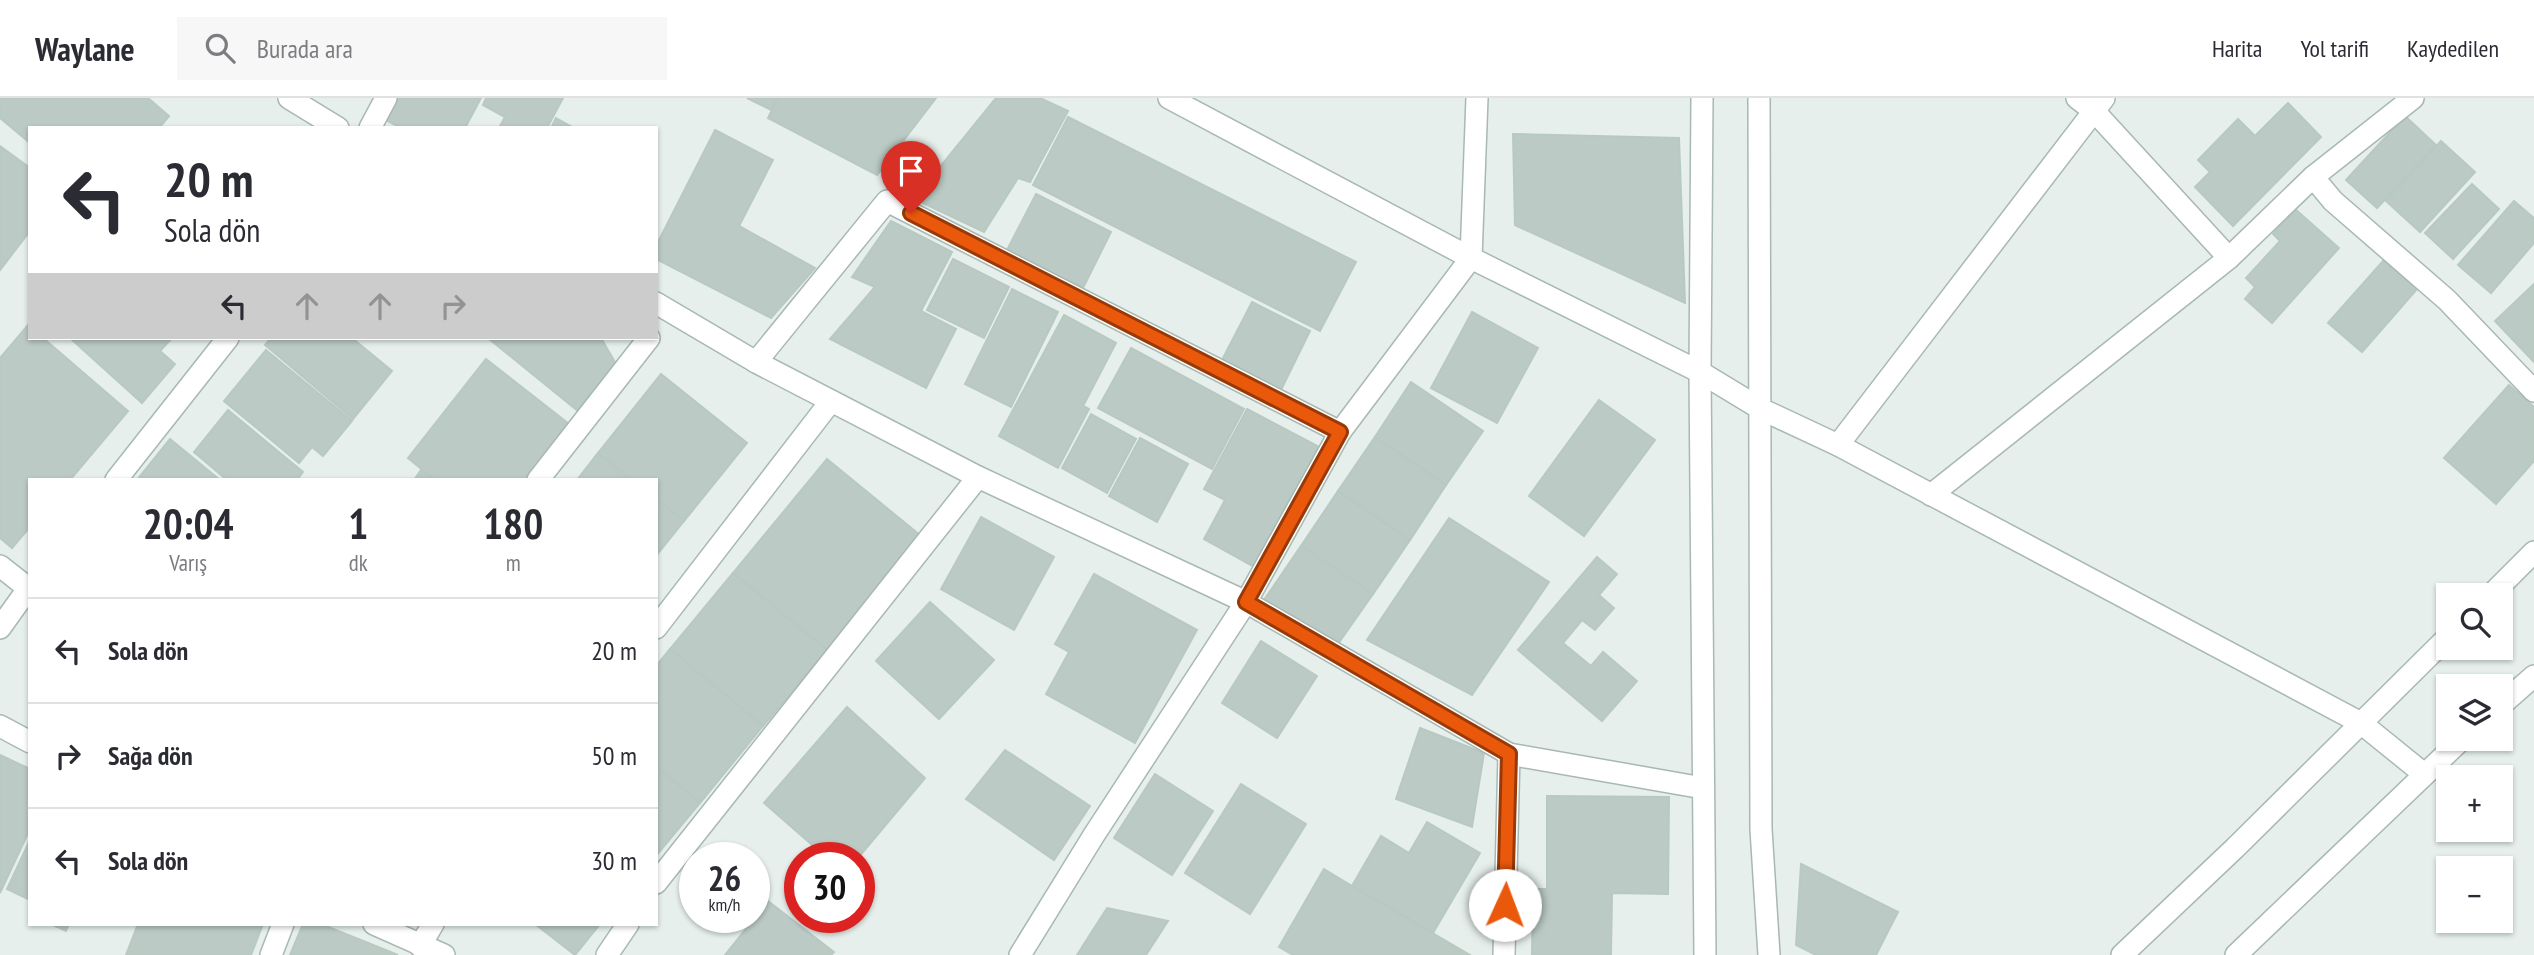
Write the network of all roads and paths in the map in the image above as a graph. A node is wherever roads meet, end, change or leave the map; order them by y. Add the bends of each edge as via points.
1 (289, 98) edge
2 (386, 98) edge
3 (1169, 98) edge
4 (1476, 98) edge
5 (1702, 98) edge
6 (1759, 98) edge
7 (2413, 98) edge
8 (2092, 102) edge
9 (335, 126) edge
10 (371, 126) edge
11 (2313, 177) junction
12 (1471, 258) junction
13 (2229, 258) junction
14 (663, 306) edge
15 (226, 340) edge
16 (647, 340) edge
17 (756, 362) junction
18 (1700, 372) junction
19 (2534, 391) edge
20 (831, 401) junction
21 (1762, 409) junction
22 (1340, 432) junction
23 (1838, 445) junction
24 (978, 477) junction
25 (118, 478) edge
26 (540, 478) edge
27 (1931, 495) junction
28 (2534, 552) edge
29 (0, 566) edge
30 (2503, 583) edge
31 (28, 586) edge
32 (28, 588) edge
33 (1246, 602) junction
34 (658, 625) edge
35 (0, 628) edge
36 (2436, 649) edge
37 (2534, 676) edge
38 (2513, 694) edge
39 (2361, 723) junction
40 (0, 726) edge
41 (28, 741) edge
42 (2449, 751) edge
43 (1509, 754) junction
44 (2424, 774) junction
45 (1703, 788) junction
46 (658, 880) edge
47 (282, 926) edge
48 (378, 926) edge
49 (432, 926) edge
50 (627, 926) edge
51 (420, 946) junction
52 (271, 955) edge
53 (443, 955) edge
54 (607, 955) edge
55 (1020, 955) edge
56 (1504, 955) edge
57 (1705, 955) edge
58 (1769, 955) edge
59 (2122, 955) edge
60 (2236, 955) edge

1 - 9 street
2 - 10 street
3 - 12 street
4 - 12 street
5 - 18 street
6 - 21 street
7 - 11 street
8 - 13 street
8 - 23 street
11 - 13 street
11 - 19 street via 2333,201 2447,300
12 - 18 street
12 - 22 street
13 - 27 street
14 - 17 street
15 - 25 street
16 - 26 street
17 - 20 street
17 - 22 street via 887,201
18 - 21 street
18 - 45 street
20 - 24 street
20 - 34 street
21 - 23 street
21 - 58 street via 1761,829
22 - 33 street
23 - 27 street
24 - 33 street
24 - 46 street
27 - 39 street
28 - 30 street
29 - 31 street
32 - 35 street
33 - 43 street
33 - 55 street
36 - 39 street
37 - 38 street
39 - 44 street
39 - 59 street
40 - 41 street
42 - 44 street
43 - 45 street
43 - 56 street
44 - 60 street
45 - 57 street
47 - 52 street
48 - 51 street
49 - 51 street
50 - 54 street
51 - 53 street

